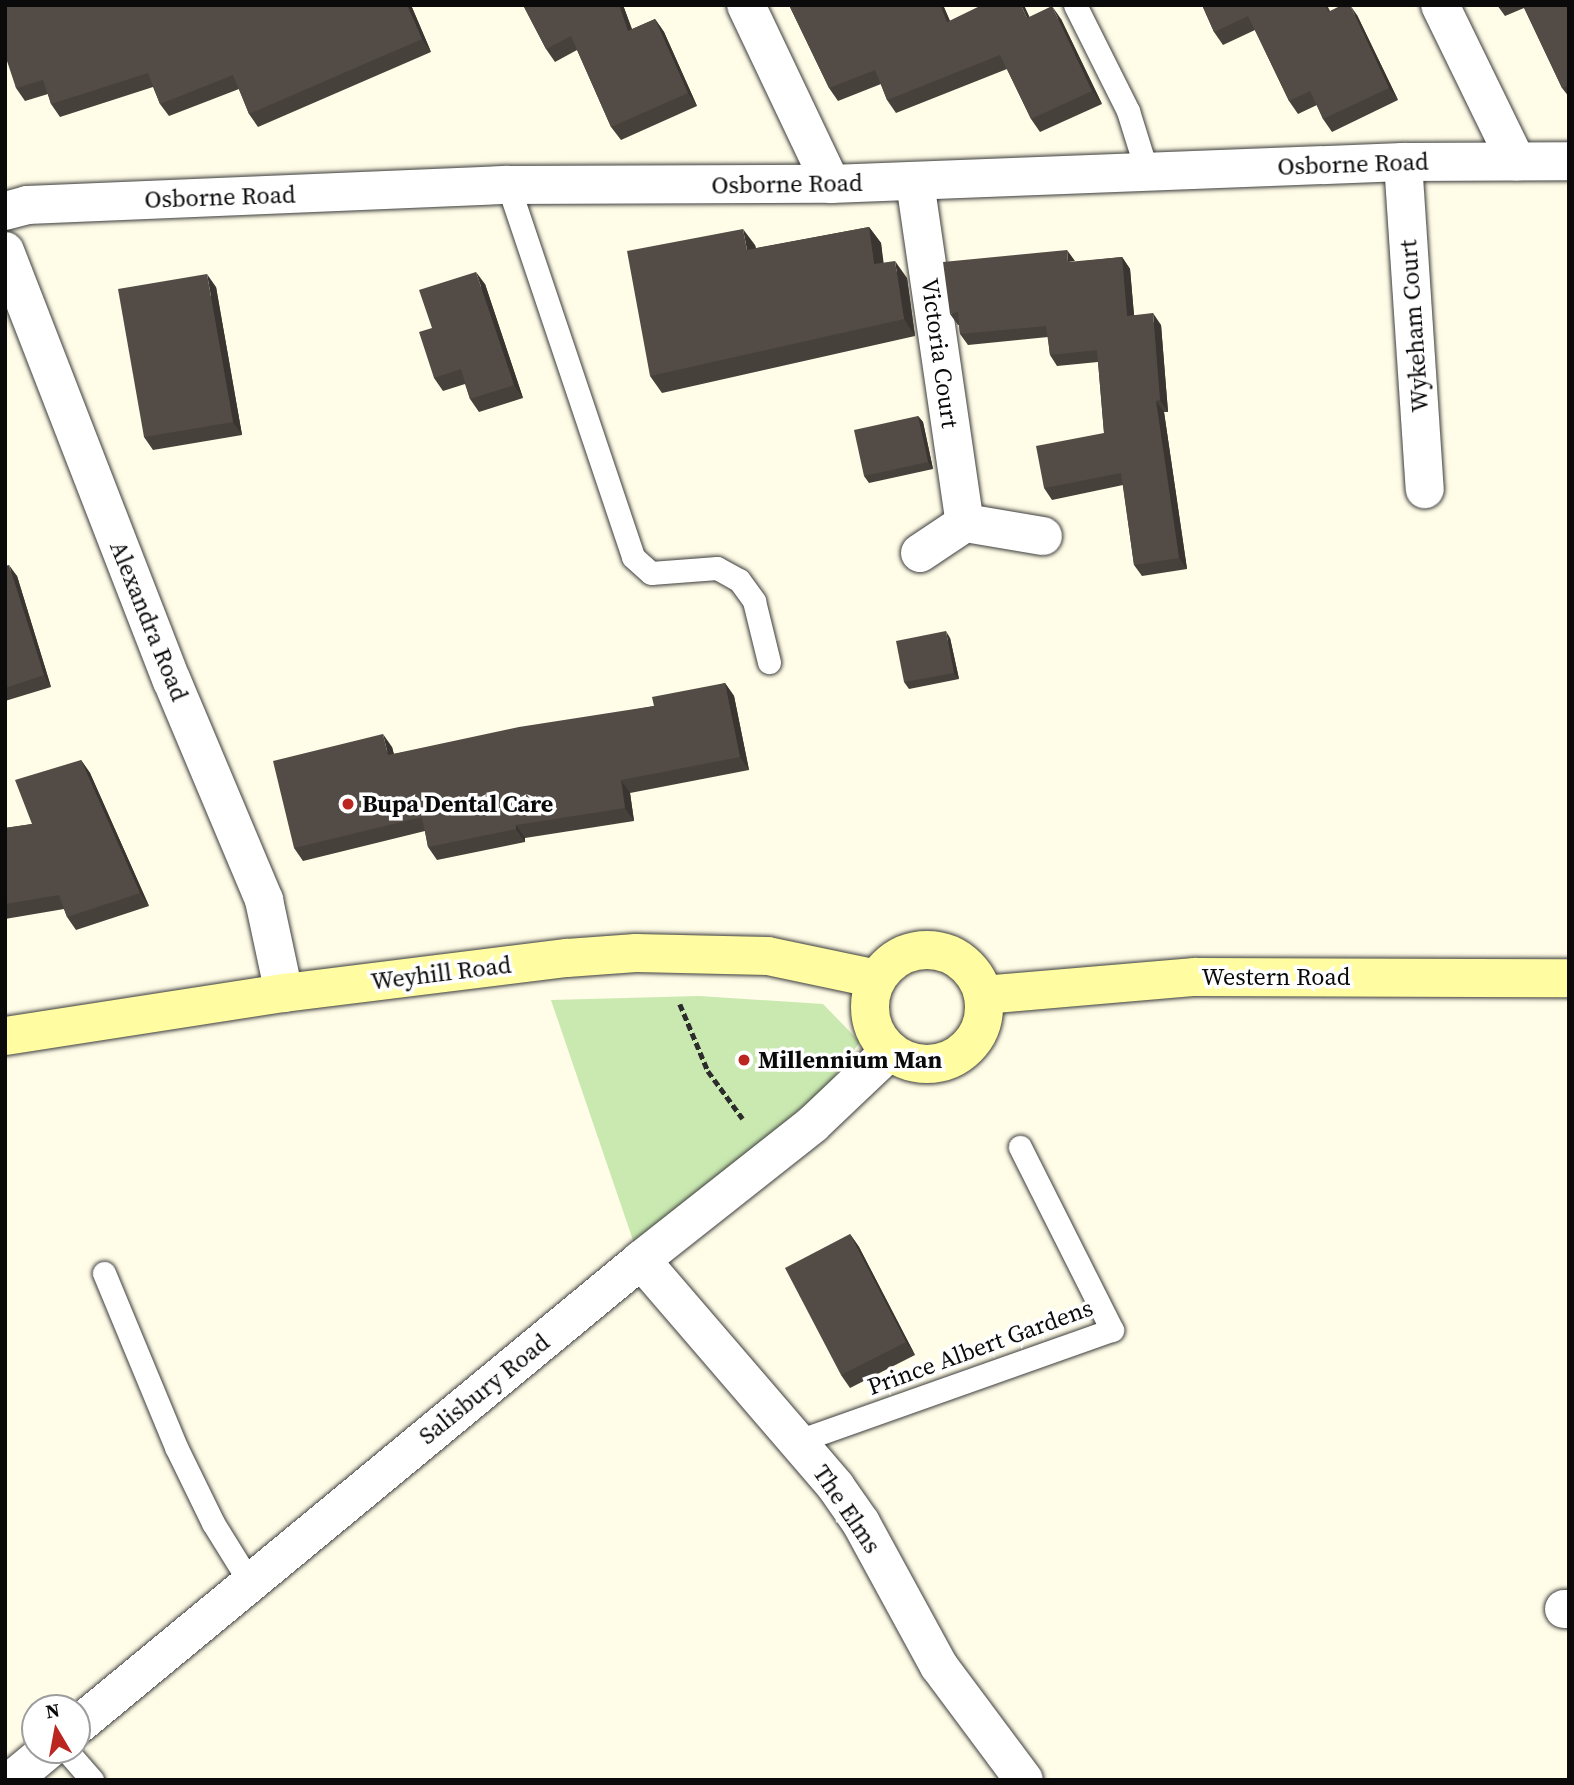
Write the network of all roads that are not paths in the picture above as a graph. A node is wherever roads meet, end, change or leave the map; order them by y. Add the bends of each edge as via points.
1 (746, 5) edge
2 (1075, 5) edge
3 (1440, 5) edge
4 (1516, 161) junction
5 (1569, 161) edge
6 (1404, 162) junction
7 (1147, 172) junction
8 (915, 182) junction
9 (831, 184) junction
10 (508, 185) junction
11 (5, 211) edge
12 (5, 251) edge
13 (1425, 489) dead end
14 (965, 523) junction
15 (1043, 536) dead end
16 (920, 552) dead end
17 (769, 662) dead end
18 (1569, 978) edge
19 (877, 979) junction
20 (284, 993) junction
21 (983, 995) junction
22 (5, 1035) edge
23 (890, 1051) junction
24 (1020, 1147) dead end
25 (641, 1260) junction
26 (104, 1273) dead end
27 (798, 1441) junction
28 (249, 1581) junction
29 (91, 1714) edge
30 (31, 1764) edge
31 (78, 1764) edge
32 (12, 1780) edge
33 (92, 1780) edge
34 (1024, 1780) edge

1 - 9 street
2 - 7 lane via 1128,110
3 - 4 street
4 - 5 street, Osborne Road
4 - 6 street, Osborne Road
6 - 7 street, Osborne Road
6 - 13 street, Wykeham Court
7 - 8 street, Osborne Road
8 - 9 street, Osborne Road
8 - 14 street, Victoria Court
9 - 10 street, Osborne Road
10 - 11 street, Osborne Road via 27,205
10 - 17 lane via 633,557 650,573 717,568 739,580 754,601
12 - 20 street, Alexandra Road via 172,681 264,900
14 - 15 street
14 - 16 street
18 - 21 main road, Western Road via 1195,977
19 - 20 main road, Weyhill Road via 768,956 636,953 503,964
19 - 21 main road via 889,963 926,949 963,962
19 - 23 main road via 870,998 871,1018
20 - 22 main road, Weyhill Road
21 - 23 main road via 984,1014 978,1032 949,1059 915,1062
23 - 25 street, Salisbury Road via 813,1124
24 - 27 lane, Prince Albert Gardens via 1112,1329
25 - 27 street, The Elms
25 - 28 street, Salisbury Road
26 - 28 lane via 176,1447 213,1524
27 - 34 street, The Elms via 861,1523 954,1689
28 - 29 street, Salisbury Road
30 - 32 street
31 - 33 lane

